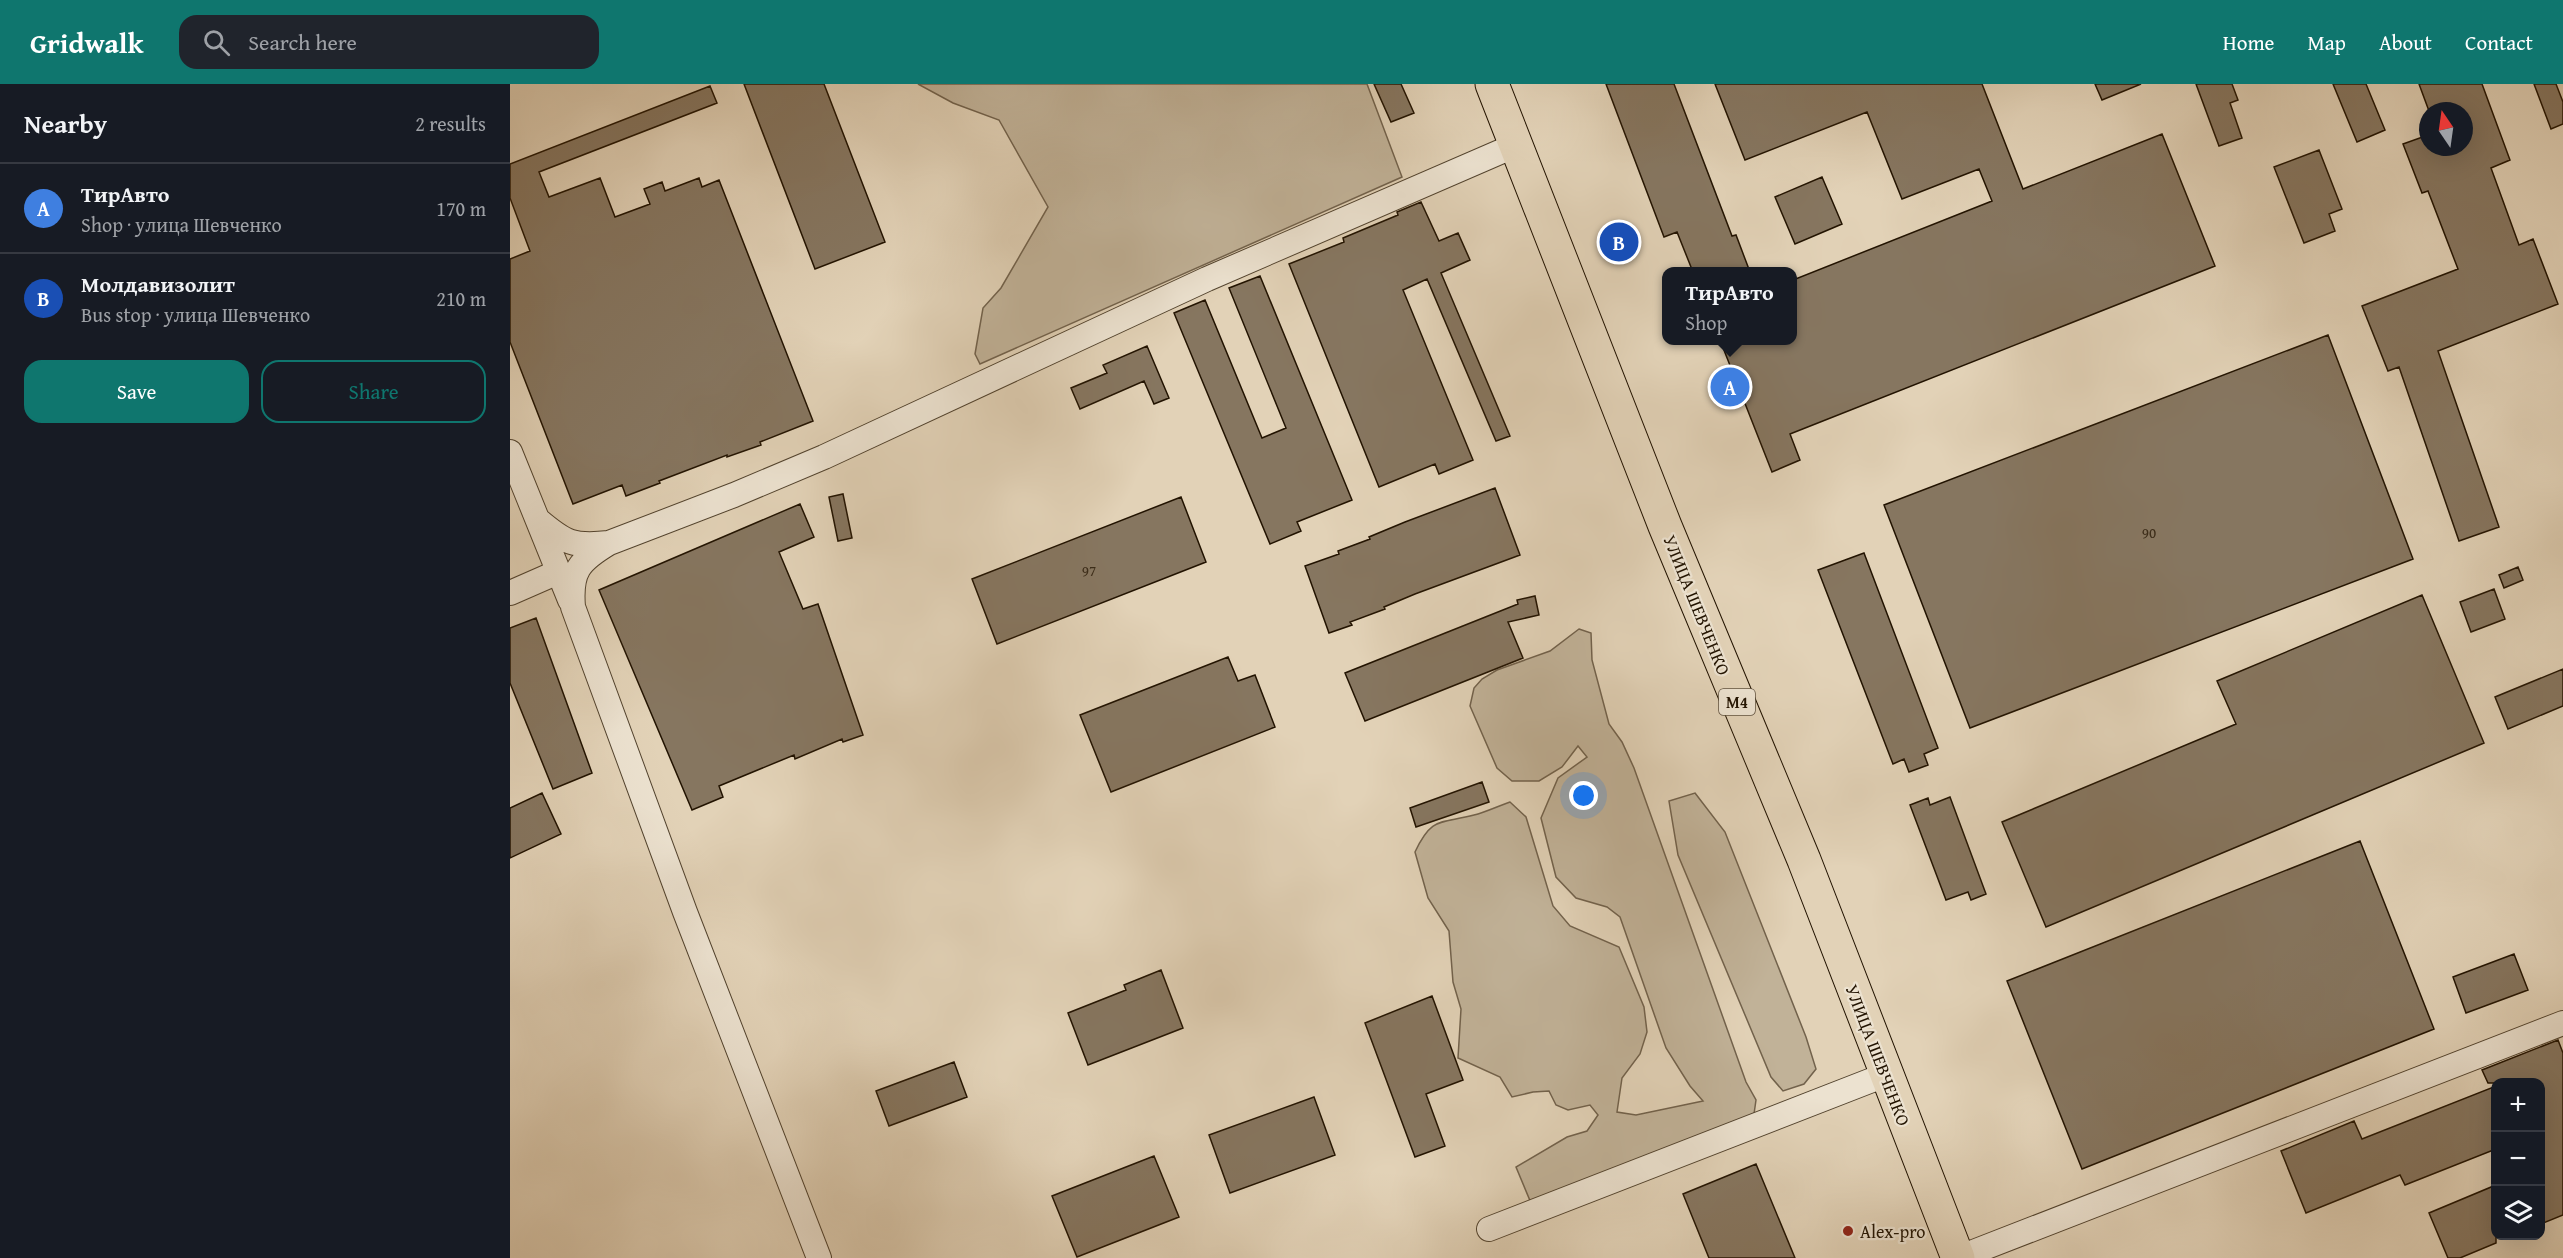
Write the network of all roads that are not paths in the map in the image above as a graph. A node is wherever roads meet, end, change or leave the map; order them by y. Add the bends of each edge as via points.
1 (1492, 84) edge
2 (1516, 145) junction
3 (510, 452) edge
4 (535, 517) junction
5 (609, 543) junction
6 (558, 572) junction
7 (510, 593) edge
8 (573, 607) junction
9 (2563, 1023) edge
10 (1885, 1075) junction
11 (1489, 1229) dead end
12 (819, 1258) edge
13 (1958, 1258) edge

1 - 2 highway, УЛИЦА ШЕВЧЕНКО / M4
2 - 5 street via 1207,279 824,457
2 - 10 highway, УЛИЦА ШЕВЧЕНКО / M4 via 1714,648 1804,860
3 - 4 street
4 - 5 street via 571,544
4 - 6 street
5 - 8 street via 578,567 571,585
6 - 7 street
6 - 8 street
8 - 12 street via 685,912
9 - 13 street
10 - 11 street
10 - 13 highway, УЛИЦА ШЕВЧЕНКО / M4

